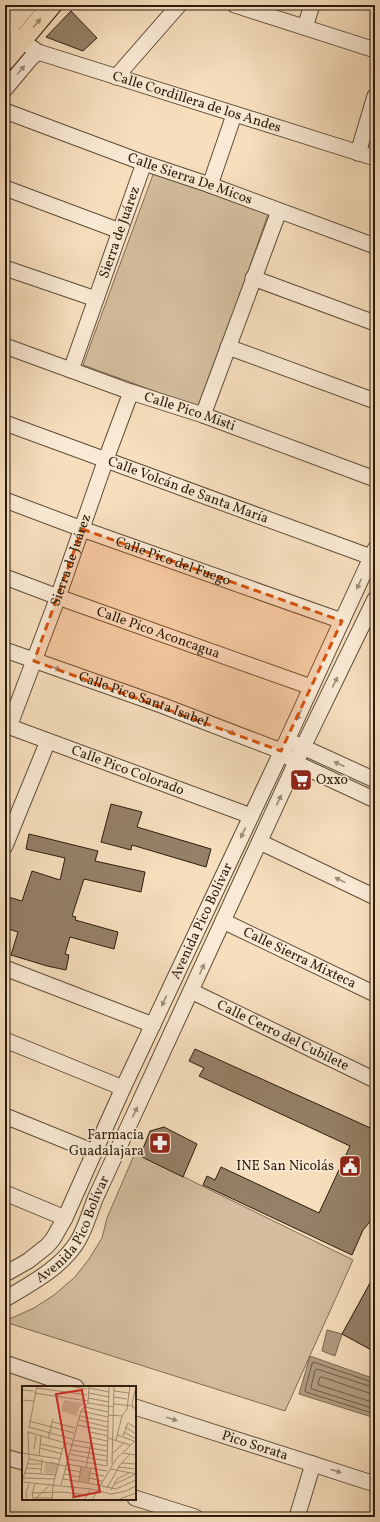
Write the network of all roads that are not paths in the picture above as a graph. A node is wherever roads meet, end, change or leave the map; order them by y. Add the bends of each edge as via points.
1 (27, 5) edge
2 (52, 5) edge
3 (179, 5) edge
4 (235, 5) edge
5 (312, 5) edge
6 (305, 27) junction
7 (6, 30) edge
8 (21, 41) junction
9 (375, 50) edge
10 (38, 52) junction
11 (5, 61) edge
12 (116, 77) junction
13 (5, 89) edge
14 (375, 96) edge
15 (5, 111) edge
16 (234, 115) junction
17 (358, 153) junction
18 (375, 158) edge
19 (144, 163) junction
20 (210, 185) junction
21 (5, 188) edge
22 (279, 211) junction
23 (120, 231) junction
24 (375, 246) edge
25 (5, 268) edge
26 (254, 278) junction
27 (96, 300) junction
28 (375, 323) edge
29 (5, 346) edge
30 (228, 347) junction
31 (71, 370) junction
32 (131, 392) junction
33 (375, 401) edge
34 (203, 415) junction
35 (5, 423) edge
36 (106, 459) junction
37 (375, 479) edge
38 (5, 500) edge
39 (82, 529) junction
40 (373, 553) edge
41 (5, 577) edge
42 (58, 597) junction
43 (375, 599) edge
44 (342, 621) junction
45 (5, 650) edge
46 (34, 660) junction
47 (311, 687) junction
48 (7, 726) edge
49 (48, 741) junction
50 (284, 746) junction
51 (303, 747) junction
52 (296, 762) junction
53 (375, 780) edge
54 (375, 800) edge
55 (251, 816) junction
56 (10, 819) edge
57 (260, 842) junction
58 (5, 846) edge
59 (375, 897) edge
60 (223, 921) junction
61 (5, 968) edge
62 (191, 992) junction
63 (375, 994) edge
64 (153, 1025) junction
65 (5, 1040) edge
66 (375, 1080) edge
67 (123, 1088) junction
68 (5, 1116) edge
69 (94, 1152) junction
70 (5, 1193) edge
71 (65, 1218) junction
72 (6, 1273) edge
73 (5, 1299) edge
74 (5, 1363) edge
75 (73, 1386) edge
76 (136, 1407) edge
77 (5, 1457) edge
78 (22, 1462) edge
79 (313, 1464) junction
80 (375, 1484) edge
81 (136, 1498) edge
82 (195, 1517) edge
83 (298, 1517) edge

1 - 7 main road
8 -> 2 main road
3 - 12 street
4 - 6 street
5 - 6 street
6 - 9 street
7 - 8 street, Calle Cordillera de los Andes
8 - 10 street, Calle Cordillera de los Andes
8 - 11 main road
10 - 12 street, Calle Cordillera de los Andes
13 -> 10 street
12 - 16 street, Calle Cordillera de los Andes
14 - 17 street
15 - 19 street, Calle Sierra De Micos
16 - 17 street, Calle Cordillera de los Andes
16 - 20 street
17 - 18 street, Calle Cordillera de los Andes
19 - 20 street, Calle Sierra De Micos
19 - 23 street, Sierra de Juárez
20 - 22 street, Calle Sierra De Micos
21 - 23 street
22 - 24 street, Calle Sierra De Micos
22 - 26 street
23 - 27 street, Sierra de Juárez
25 - 27 street
26 - 28 street
26 - 30 street
27 - 31 street, Sierra de Juárez
29 - 31 street, Calle Pico Misti
30 - 33 street
30 - 34 street
31 - 32 street, Calle Pico Misti
32 - 34 street, Calle Pico Misti
32 - 36 street, Sierra de Juárez
34 - 37 street, Calle Pico Misti
35 - 36 street, Calle Volcán de Santa María
36 - 39 street, Sierra de Juárez
36 - 40 street, Calle Volcán de Santa María
38 - 39 street, Calle Pico del Fuego
39 - 42 street, Sierra de Juárez
39 - 44 street, Calle Pico del Fuego
40 -> 44 street, Avenida Pico Bolívar
41 - 42 street, Calle Pico Aconcagua
42 - 46 street, Sierra de Juárez
42 - 47 street, Calle Pico Aconcagua
51 -> 43 street, Avenida Pico Bolívar
44 - 47 street, Avenida Pico Bolívar
45 - 46 street, Calle Pico Santa Isabel
46 - 48 street, Sierra de Juárez
46 -> 50 street, Calle Pico Santa Isabel via 161,706
47 -> 50 street, Avenida Pico Bolívar
48 - 49 street, Calle Pico Colorado
49 - 55 street, Calle Pico Colorado
49 - 56 street
50 - 51 street
50 - 52 street
50 - 55 street, Avenida Pico Bolívar
51 - 52 street, Avenida Pico Bolívar
53 -> 51 street
52 - 54 street
57 -> 52 street, Avenida Pico Bolívar
55 -> 64 street, Avenida Pico Bolívar
56 - 58 street
59 -> 57 street
57 - 60 street, Avenida Pico Bolívar
62 -> 60 street, Avenida Pico Bolívar
60 - 63 street, Calle Sierra Mixteca
61 - 64 street
62 - 66 street, Calle Cerro del Cubilete
73 -> 62 street, Avenida Pico Bolívar via 62,1261 79,1239
64 - 67 street, Avenida Pico Bolívar
65 - 67 street
67 - 69 street, Avenida Pico Bolívar
68 - 69 street
69 - 71 street, Avenida Pico Bolívar
70 - 71 street
71 - 72 street, Avenida Pico Bolívar via 47,1246
74 - 75 street
76 -> 79 street, Pico Sorata
77 - 78 street
79 -> 80 street, Pico Sorata
79 - 83 street
81 - 82 street

